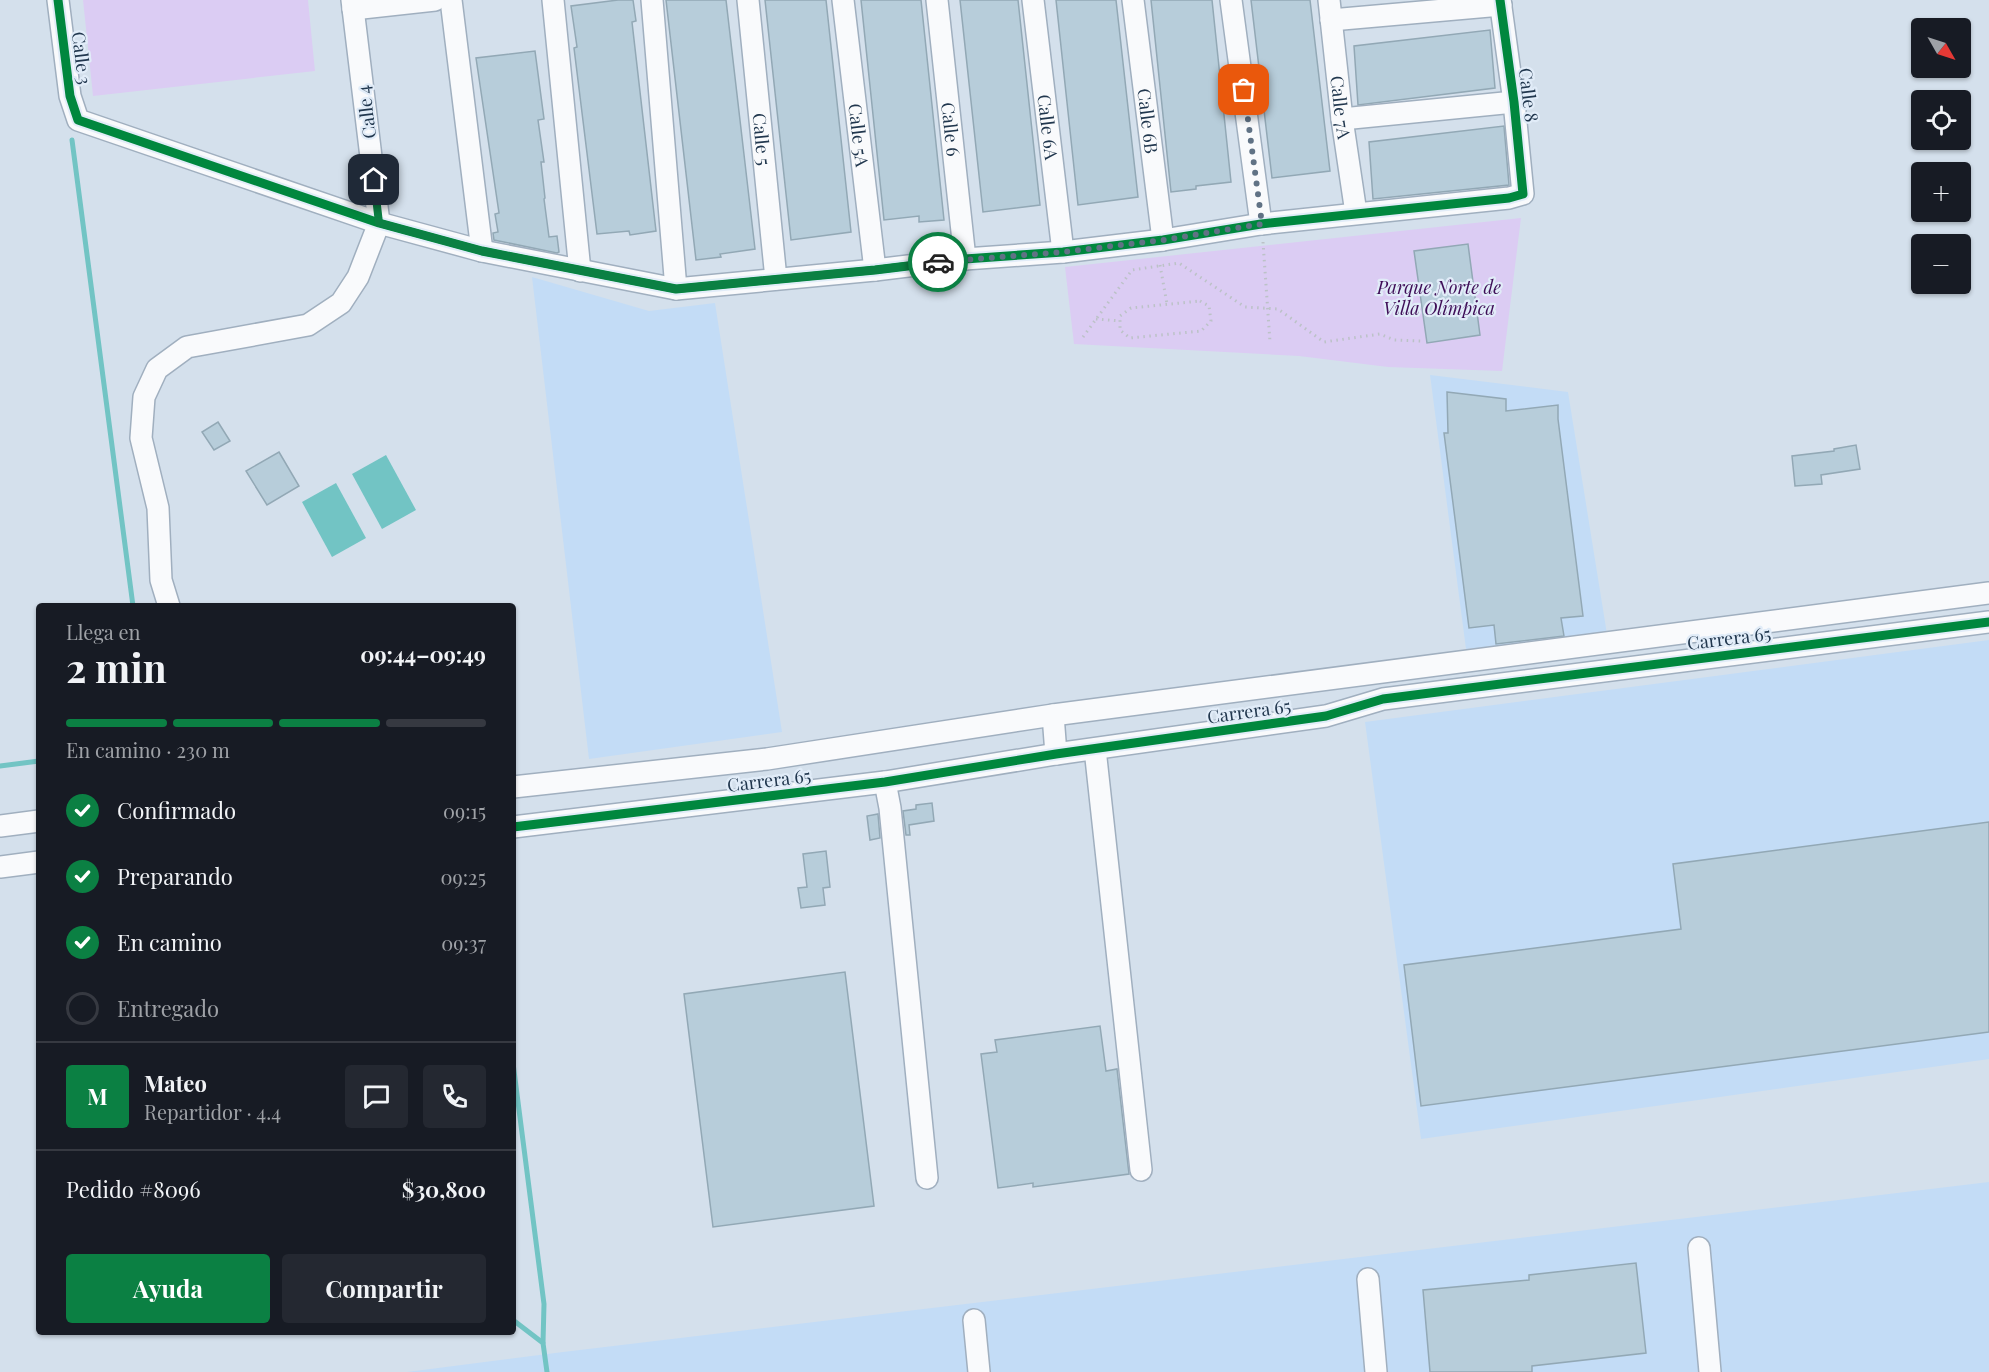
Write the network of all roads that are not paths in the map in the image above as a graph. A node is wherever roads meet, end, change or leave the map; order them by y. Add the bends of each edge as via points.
1 (58, 0) edge
2 (435, 0) edge
3 (452, 0) edge
4 (553, 0) edge
5 (652, 0) edge
6 (748, 0) edge
7 (843, 0) edge
8 (938, 0) edge
9 (1034, 0) edge
10 (1133, 0) edge
11 (1231, 0) edge
12 (1501, 2) edge
13 (353, 4) edge
14 (1330, 10) edge
15 (1514, 102) junction
16 (1342, 119) junction
17 (1356, 213) junction
18 (379, 223) junction
19 (1262, 224) junction
20 (1163, 240) junction
21 (482, 251) junction
22 (1063, 252) junction
23 (965, 259) junction
24 (875, 270) junction
25 (580, 272) junction
26 (776, 279) junction
27 (676, 289) junction
28 (1989, 593) edge
29 (168, 603) edge
30 (1989, 622) edge
31 (1053, 715) junction
32 (1095, 749) junction
33 (1056, 754) junction
34 (885, 782) junction
35 (516, 787) edge
36 (36, 821) edge
37 (0, 826) edge
38 (516, 827) edge
39 (36, 862) edge
40 (0, 867) edge
41 (1142, 1170) dead end
42 (927, 1178) dead end
43 (1699, 1248) dead end
44 (1368, 1279) dead end
45 (974, 1320) dead end
46 (979, 1372) edge
47 (1376, 1372) edge
48 (1710, 1372) edge

1 - 18 street, Calle 3 via 70,96 78,120
2 - 13 street
3 - 21 street
4 - 25 street
5 - 27 street
6 - 26 street, Calle 5
7 - 24 street, Calle 5A
8 - 23 street, Calle 6
9 - 22 street, Calle 6A
10 - 20 street, Calle 6B
11 - 19 street
12 - 14 street
12 - 15 street, Calle 8
13 - 18 street, Calle 4
14 - 16 street, Calle 7A
15 - 16 street
15 - 17 street, Calle 8 via 1523,194
16 - 17 street, Calle 7A
17 - 19 street
18 - 21 street
18 - 29 street via 358,277 341,303 308,325 188,347 157,369 144,398 141,438 158,508 160,580
19 - 20 street
20 - 22 street
21 - 25 street
22 - 23 street
23 - 24 street
24 - 26 street
25 - 27 street
26 - 27 street
28 - 31 street, Carrera 65
30 - 32 street, Carrera 65 via 1383,699 1326,716
31 - 33 street
31 - 35 street, Carrera 65 via 767,759
32 - 33 street, Carrera 65
32 - 41 street
33 - 34 street, Carrera 65
34 - 38 street, Carrera 65
34 - 42 street
36 - 37 street
39 - 40 street
43 - 48 street
44 - 47 street
45 - 46 street

